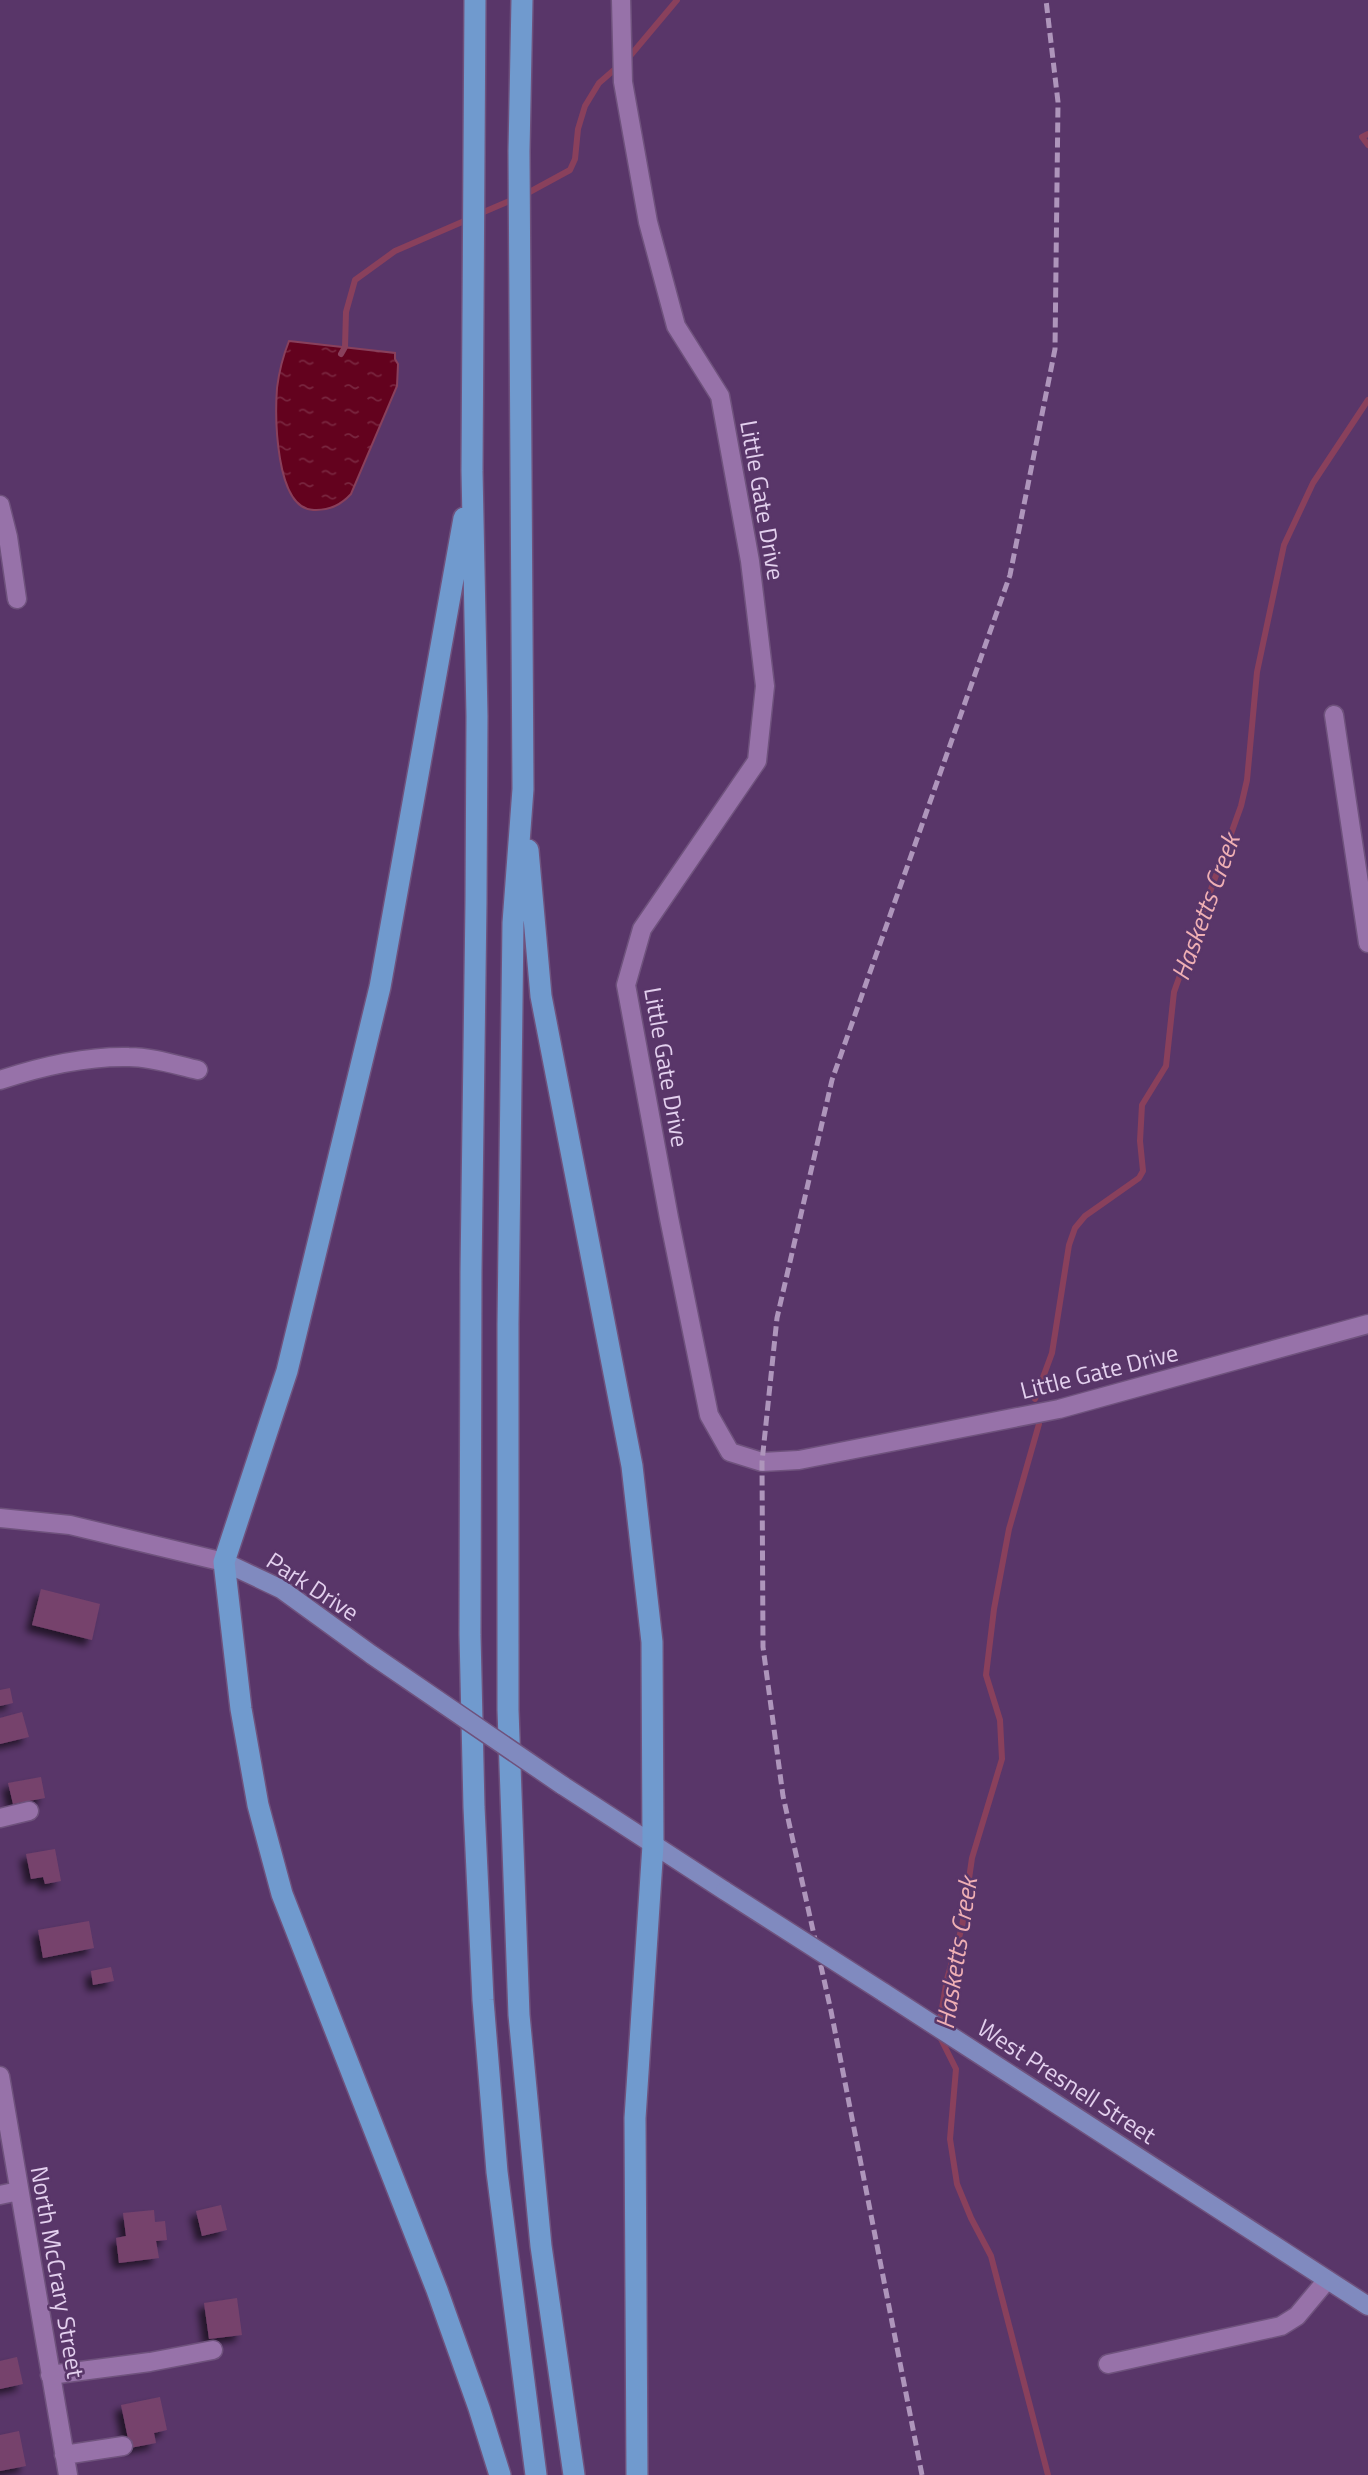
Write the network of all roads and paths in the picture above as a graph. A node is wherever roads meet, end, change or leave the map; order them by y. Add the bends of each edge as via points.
1 (475, 0) edge
2 (522, 0) edge
3 (621, 0) edge
4 (472, 471) junction
5 (0, 505) edge
6 (17, 598) dead end
7 (1334, 715) dead end
8 (523, 789) junction
9 (1368, 943) edge
10 (198, 1070) dead end
11 (0, 1080) edge
12 (1368, 1324) edge
13 (0, 1518) edge
14 (224, 1562) junction
15 (562, 1785) joint
16 (29, 1811) dead end
17 (0, 1818) edge
18 (653, 1845) junction
19 (0, 2076) edge
20 (19, 2191) junction
21 (0, 2195) edge
22 (1327, 2280) junction
23 (1368, 2306) edge
24 (213, 2350) dead end
25 (1108, 2364) dead end
26 (51, 2375) junction
27 (123, 2446) dead end
28 (64, 2455) junction
29 (68, 2475) edge
30 (500, 2475) edge
31 (536, 2475) edge
32 (574, 2475) edge
33 (637, 2475) edge

1 - 4 highway
2 - 8 highway
3 - 12 street, Little Gate Drive via 623,82 648,222 676,326 720,396 750,561 765,686 757,761 642,929 625,985 709,1415 730,1452 762,1462 799,1460 1059,1409
4 - 14 highway via 380,988 287,1371
4 - 31 highway via 477,716 470,1635 474,1807 497,2172
5 - 6 street
7 - 9 street
8 - 18 highway via 541,996 632,1466 652,1642
8 - 32 highway via 513,923 508,1710 519,2015 541,2246
10 - 11 street via 130,1057 47,1068
13 - 14 street, Park Drive via 70,1525
14 - 15 main road, Park Drive, bridge via 281,1589
14 - 30 highway via 241,1709 258,1805 282,1894 437,2290
15 - 18 main road, West Presnell Street
16 - 17 street
18 - 22 main road, West Presnell Street, bridge
18 - 33 highway via 635,2118
19 - 20 street, North McCrary Street
20 - 21 street
20 - 26 street, North McCrary Street
22 - 23 main road, West Presnell Street
22 - 25 street via 1297,2316 1281,2326
24 - 26 street
26 - 28 street, North McCrary Street
27 - 28 street
28 - 29 street, North McCrary Street

